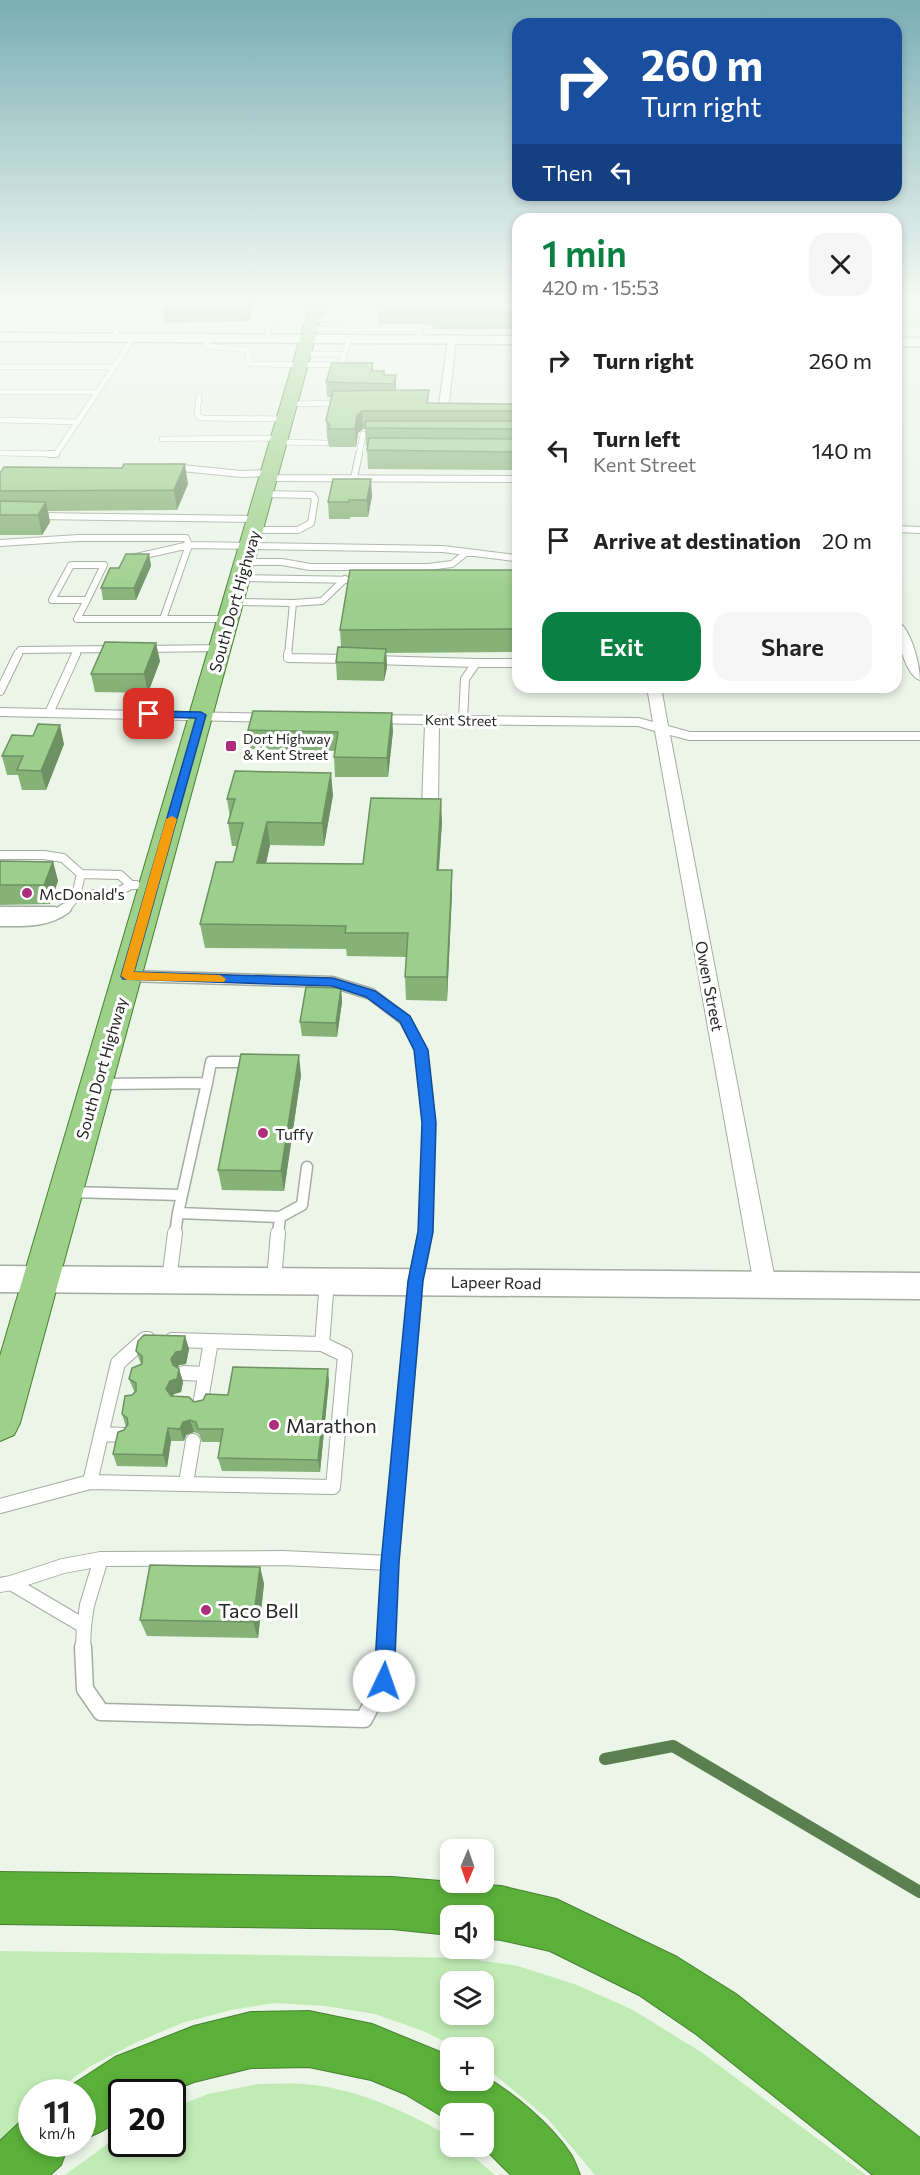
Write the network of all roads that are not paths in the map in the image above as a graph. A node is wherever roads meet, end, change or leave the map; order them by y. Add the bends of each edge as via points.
1 (92, 400) edge
2 (199, 400) edge
3 (291, 400) edge
4 (445, 400) edge
5 (353, 403) edge
6 (443, 412) edge
7 (0, 420) edge
8 (78, 422) junction
9 (284, 426) junction
10 (387, 434) edge
11 (162, 439) dead end
12 (326, 443) edge
13 (351, 443) edge
14 (361, 443) junction
15 (359, 451) junction
16 (371, 451) edge
17 (0, 453) edge
18 (162, 466) edge
19 (354, 478) junction
20 (512, 479) edge
21 (268, 482) junction
22 (33, 516) edge
23 (902, 530) edge
24 (920, 530) edge
25 (0, 543) edge
26 (189, 545) junction
27 (249, 547) junction
28 (467, 552) junction
29 (512, 558) edge
30 (125, 559) edge
31 (345, 579) junction
32 (368, 580) edge
33 (87, 600) junction
34 (293, 603) junction
35 (231, 611) junction
36 (163, 619) junction
37 (902, 638) edge
38 (221, 648) junction
39 (125, 649) edge
40 (137, 649) edge
41 (78, 650) junction
42 (359, 660) edge
43 (370, 660) edge
44 (476, 663) junction
45 (512, 663) edge
46 (920, 676) edge
47 (0, 691) edge
48 (655, 693) edge
49 (0, 712) edge
50 (49, 713) junction
51 (201, 715) junction
52 (291, 718) edge
53 (350, 719) edge
54 (432, 719) junction
55 (463, 720) junction
56 (662, 729) junction
57 (920, 736) edge
58 (430, 806) edge
59 (0, 857) edge
60 (81, 874) junction
61 (142, 885) junction
62 (76, 894) junction
63 (0, 912) edge
64 (61, 912) junction
65 (0, 921) edge
66 (127, 976) junction
67 (261, 1062) edge
68 (207, 1083) junction
69 (96, 1084) junction
70 (307, 1167) dead end
71 (66, 1192) junction
72 (181, 1196) junction
73 (178, 1213) junction
74 (280, 1217) junction
75 (0, 1279) edge
76 (41, 1280) junction
77 (169, 1280) junction
78 (274, 1281) junction
79 (327, 1281) junction
80 (416, 1281) junction
81 (765, 1285) junction
82 (920, 1286) edge
83 (211, 1341) junction
84 (322, 1344) junction
85 (184, 1373) dead end
86 (205, 1374) junction
87 (197, 1403) edge
88 (0, 1423) edge
89 (101, 1434) junction
90 (124, 1435) edge
91 (193, 1441) dead end
92 (90, 1482) junction
93 (186, 1484) junction
94 (0, 1506) edge
95 (101, 1559) junction
96 (390, 1563) junction
97 (5, 1584) edge
98 (84, 1626) junction
99 (0, 1898) edge
100 (96, 2102) edge
101 (26, 2157) edge
102 (7, 2175) edge
103 (550, 2175) edge
104 (920, 2175) edge

1 - 8 lane
2 - 9 lane via 197,415 202,418
3 - 9 main road, South Dort Highway
4 - 6 street
5 - 9 lane
7 - 8 lane
8 - 17 lane via 56,454
9 - 11 lane
9 - 12 lane
9 - 21 main road, South Dort Highway
10 - 14 lane via 363,434
13 - 14 lane
14 - 15 lane
15 - 16 lane
15 - 19 lane
18 - 21 lane via 241,474
19 - 20 lane
19 - 21 lane
21 - 27 main road, South Dort Highway
21 - 27 lane via 312,495 315,499 311,523
22 - 27 lane
23 - 24 street
25 - 26 lane via 186,538
26 - 27 lane
26 - 30 lane
26 - 36 lane
27 - 28 lane
27 - 28 lane via 282,562 310,567 429,567 452,564
27 - 31 lane
27 - 35 main road, South Dort Highway
28 - 29 lane
31 - 32 lane
31 - 34 lane via 322,601
33 - 33 lane via 104,565 71,565 52,600
33 - 36 lane via 77,619
34 - 35 lane
34 - 42 lane via 288,658
35 - 36 lane
35 - 38 main road, South Dort Highway
37 - 46 street
38 - 40 lane
38 - 51 main road, South Dort Highway
39 - 41 lane
41 - 47 lane via 20,650
41 - 50 lane
43 - 44 lane
44 - 45 lane
44 - 55 lane via 465,679
48 - 56 street, Owen Street
49 - 50 street
50 - 51 street
51 - 52 street
51 - 61 main road, South Dort Highway
53 - 54 street, Kent Street
54 - 55 street, Kent Street
54 - 58 street
55 - 56 street, Kent Street via 639,722
56 - 57 street, Kent Street via 689,736
56 - 81 street, Owen Street
59 - 60 lane via 63,858
60 - 61 lane via 120,875
60 - 62 lane
61 - 62 lane via 114,894
61 - 66 main road, South Dort Highway
62 - 64 lane
63 - 64 lane
64 - 65 lane via 39,922
66 - 69 main road, South Dort Highway
66 - 80 lane via 333,982 370,994 405,1020 421,1050 429,1123 426,1232
67 - 68 lane via 211,1062
68 - 69 lane
68 - 72 lane
69 - 71 main road, South Dort Highway
70 - 74 lane via 302,1205
71 - 72 lane
71 - 76 main road, South Dort Highway
72 - 73 lane
73 - 74 lane
73 - 77 lane
74 - 78 lane
75 - 76 street, Lapeer Road
76 - 77 street, Lapeer Road
76 - 88 main road, South Dort Highway
77 - 78 street, Lapeer Road
78 - 79 street, Lapeer Road
79 - 80 street, Lapeer Road
79 - 84 lane
80 - 81 street, Lapeer Road
80 - 96 lane
81 - 82 street, Lapeer Road
83 - 84 lane
83 - 86 lane
83 - 89 lane via 145,1339 118,1363 122,1371
84 - 93 lane via 345,1355 333,1487
85 - 86 lane
86 - 87 lane
89 - 90 lane
89 - 92 lane
91 - 93 lane
92 - 93 lane
92 - 94 lane
95 - 96 lane via 283,1558
95 - 97 lane
95 - 98 lane
96 - 98 lane via 384,1681 364,1719 100,1712 85,1689
97 - 98 lane
99 - 104 highway via 392,1903 501,1913 556,1926 658,1976 716,2014
100 - 103 highway via 135,2077 194,2054 251,2040 309,2039 372,2052 425,2074 475,2103 517,2138
101 - 102 highway

